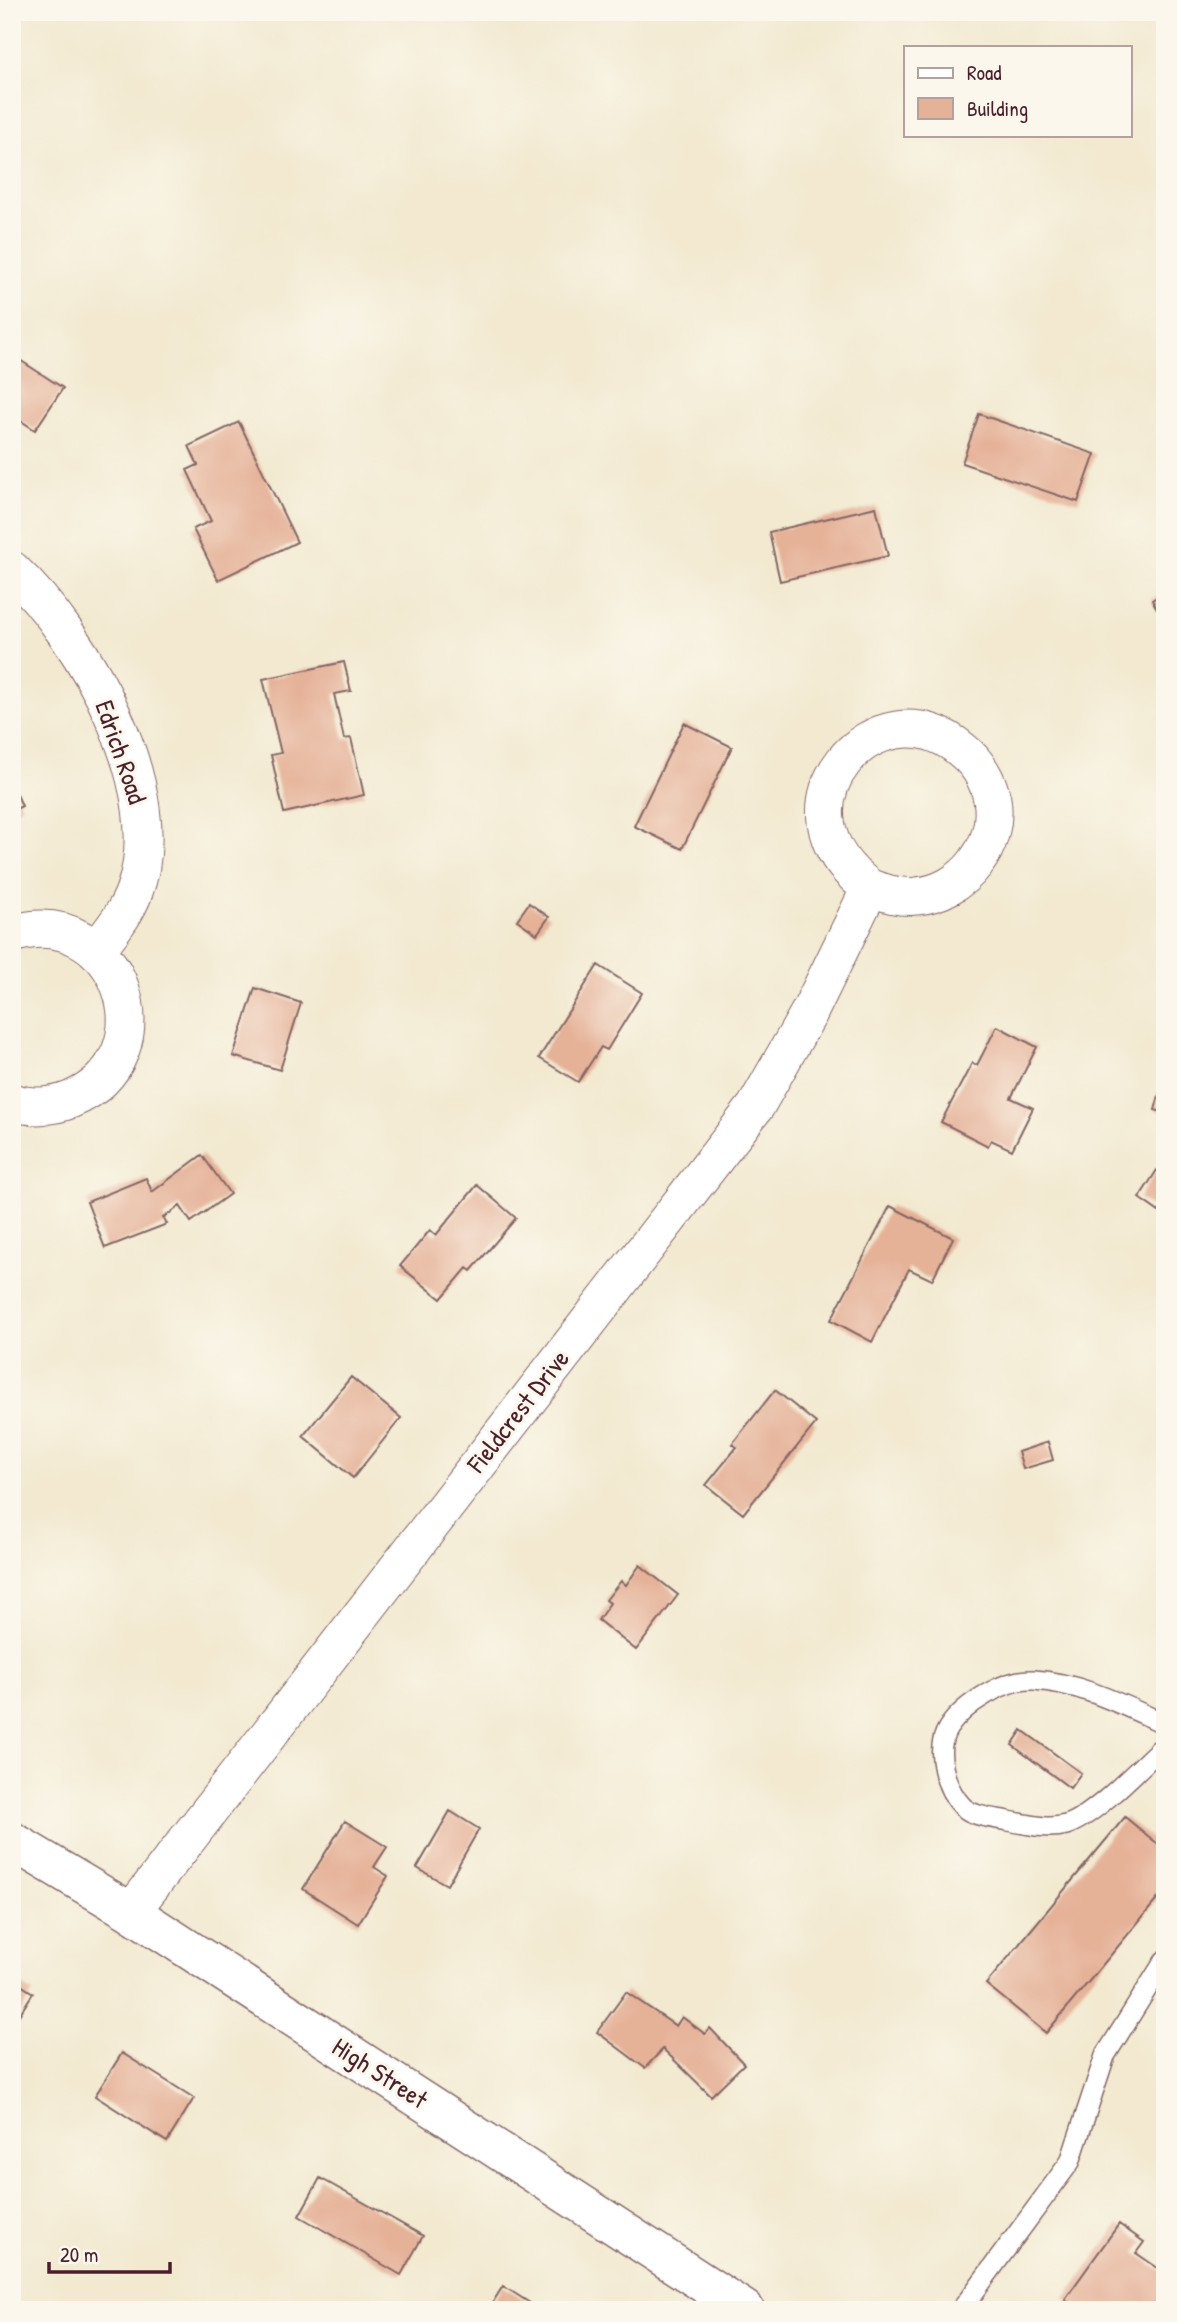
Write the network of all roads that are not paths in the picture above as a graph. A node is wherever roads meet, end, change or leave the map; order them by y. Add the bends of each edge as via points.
1 (12, 570) edge
2 (870, 888) junction
3 (12, 934) edge
4 (96, 951) junction
5 (12, 1102) edge
6 (1165, 1724) edge
7 (1165, 1744) edge
8 (12, 1841) edge
9 (131, 1912) junction
10 (1165, 1960) edge
11 (745, 2310) edge
12 (961, 2310) edge

1 - 4 street, Edrich Road via 54,614 78,650 108,708 138,786 143,816 141,867 126,909
2 - 2 street via 916,897 938,892 967,873 987,845 992,799 971,757 953,742 910,729 888,732 849,754 835,772 827,793 828,837 837,858
2 - 9 street, Fieldcrest Drive via 810,1011 756,1106
3 - 4 street via 42,929 62,932
4 - 5 street via 121,985 127,1006 127,1027 112,1067 98,1083 61,1103
6 - 7 lane via 1101,1695 1030,1679 997,1689 975,1702 948,1728 942,1763 950,1788 964,1808 981,1816 1046,1827 1083,1818
8 - 9 street, High Street
9 - 11 street, High Street
10 - 12 lane via 1105,2056 1070,2162

